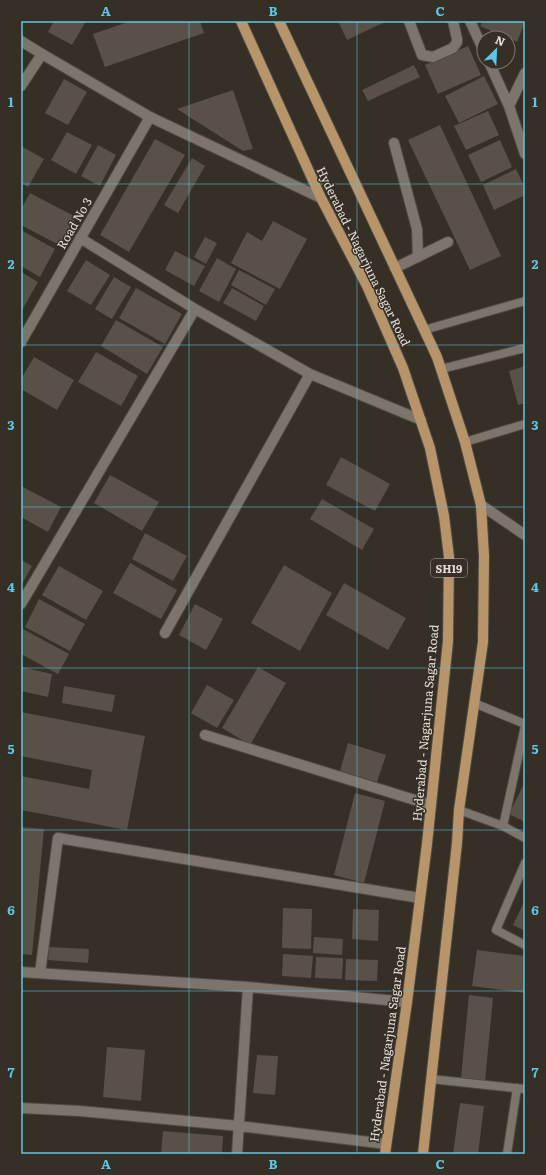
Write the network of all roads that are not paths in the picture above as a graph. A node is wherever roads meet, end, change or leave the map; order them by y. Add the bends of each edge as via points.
1 (241, 21) edge
2 (279, 21) edge
3 (409, 21) edge
4 (453, 21) edge
5 (470, 21) edge
6 (476, 34) edge
7 (21, 41) edge
8 (42, 54) junction
9 (493, 70) edge
10 (525, 73) edge
11 (21, 86) edge
12 (509, 106) junction
13 (150, 117) junction
14 (394, 143) dead end
15 (525, 154) edge
16 (321, 198) junction
17 (80, 238) junction
18 (448, 242) dead end
19 (418, 257) junction
20 (395, 268) junction
21 (525, 301) edge
22 (196, 309) junction
23 (424, 330) junction
24 (23, 335) edge
25 (525, 348) edge
26 (441, 369) junction
27 (310, 374) junction
28 (421, 420) junction
29 (525, 424) edge
30 (465, 442) junction
31 (481, 505) junction
32 (525, 535) edge
33 (21, 604) edge
34 (165, 633) dead end
35 (474, 703) junction
36 (525, 725) edge
37 (205, 735) dead end
38 (431, 805) junction
39 (459, 810) junction
40 (503, 826) junction
41 (525, 838) edge
42 (525, 863) edge
43 (420, 898) junction
44 (525, 945) edge
45 (21, 972) edge
46 (40, 973) junction
47 (248, 987) junction
48 (407, 1002) junction
49 (431, 1079) junction
50 (521, 1089) edge
51 (21, 1108) edge
52 (239, 1126) junction
53 (385, 1149) edge
54 (237, 1154) edge
55 (423, 1154) edge
56 (508, 1154) edge

1 - 16 main road, Hyderabad - Nagarjuna Sagar Road / SH19
2 - 20 main road, Hyderabad - Nagarjuna Sagar Road / SH19
3 - 4 street via 422,55 433,57 453,48 457,42
5 - 6 street
7 - 8 street
8 - 11 street
8 - 13 street
9 - 12 street
10 - 12 street
12 - 15 street
13 - 16 street
13 - 17 street, Road No 3
14 - 19 street via 417,229
16 - 28 main road, Hyderabad - Nagarjuna Sagar Road / SH19 via 366,286 403,368
17 - 22 street
17 - 24 street, Road No 3
18 - 19 street
19 - 20 street
20 - 23 main road, Hyderabad - Nagarjuna Sagar Road / SH19
21 - 23 lane
22 - 27 street
22 - 33 street
23 - 26 main road, Hyderabad - Nagarjuna Sagar Road / SH19
25 - 26 lane
26 - 30 main road, Hyderabad - Nagarjuna Sagar Road / SH19
27 - 28 street
27 - 34 street
28 - 38 main road, Hyderabad - Nagarjuna Sagar Road / SH19 via 443,508 449,557 448,641
29 - 30 lane
30 - 31 main road, Hyderabad - Nagarjuna Sagar Road / SH19
31 - 32 street
31 - 35 main road, Hyderabad - Nagarjuna Sagar Road / SH19 via 484,556 483,642
35 - 36 lane
35 - 39 main road, Hyderabad - Nagarjuna Sagar Road / SH19
36 - 40 lane
37 - 38 street
38 - 43 main road, Hyderabad - Nagarjuna Sagar Road / SH19
39 - 40 lane
39 - 49 main road, Hyderabad - Nagarjuna Sagar Road / SH19
40 - 41 lane
42 - 44 lane via 496,930
43 - 46 street via 58,838
43 - 48 main road, Hyderabad - Nagarjuna Sagar Road / SH19
45 - 46 street
46 - 47 street
47 - 48 street
47 - 52 street
48 - 53 main road, Hyderabad - Nagarjuna Sagar Road / SH19
49 - 50 lane
49 - 55 main road, Hyderabad - Nagarjuna Sagar Road / SH19
50 - 56 lane
51 - 52 street
52 - 53 street
52 - 54 street

